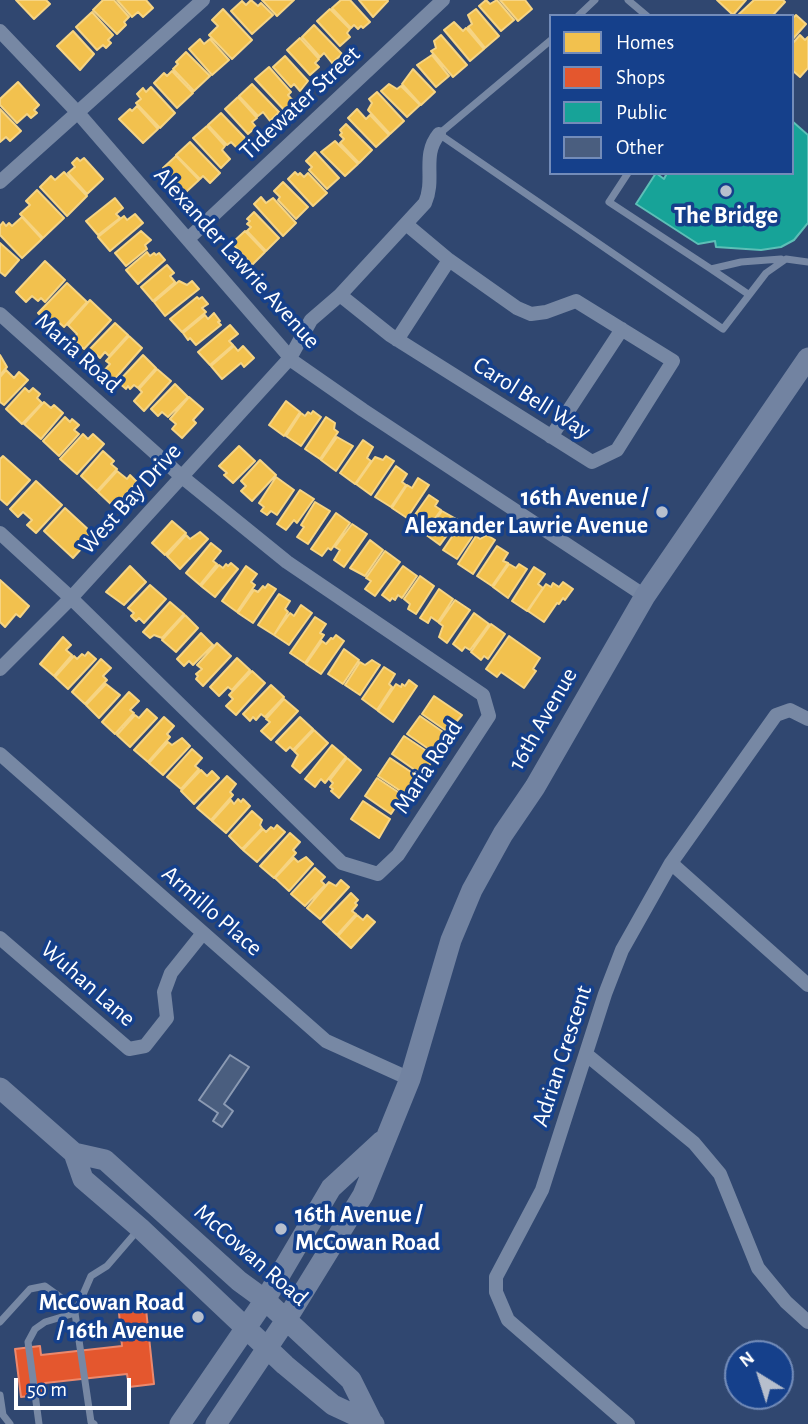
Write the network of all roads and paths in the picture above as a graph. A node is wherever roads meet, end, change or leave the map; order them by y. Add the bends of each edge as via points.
1 (203, 0) edge
2 (443, 0) edge
3 (596, 0) edge
4 (628, 0) edge
5 (580, 14) edge
6 (645, 14) edge
7 (0, 31) edge
8 (549, 42) edge
9 (79, 114) junction
10 (439, 134) junction
11 (627, 175) edge
12 (0, 182) edge
13 (406, 224) junction
14 (188, 239) junction
15 (786, 258) junction
16 (449, 260) junction
17 (808, 262) edge
18 (711, 269) junction
19 (748, 294) junction
20 (340, 295) junction
21 (0, 314) edge
22 (622, 329) junction
23 (397, 340) junction
24 (290, 358) junction
25 (808, 358) edge
26 (551, 437) junction
27 (181, 476) junction
28 (0, 533) edge
29 (645, 596) junction
30 (71, 598) junction
31 (0, 669) edge
32 (808, 719) edge
33 (0, 754) edge
34 (671, 863) junction
35 (203, 933) junction
36 (0, 938) edge
37 (808, 985) edge
38 (586, 1055) junction
39 (410, 1079) junction
40 (0, 1088) edge
41 (386, 1138) junction
42 (74, 1153) junction
43 (140, 1228) junction
44 (265, 1300) junction
45 (76, 1311) junction
46 (286, 1320) junction
47 (0, 1322) edge
48 (808, 1322) edge
49 (245, 1329) junction
50 (267, 1349) junction
51 (0, 1395) edge
52 (373, 1423) edge
53 (10, 1424) edge
54 (39, 1424) edge
55 (94, 1424) edge
56 (180, 1424) edge
57 (216, 1424) edge
58 (628, 1424) edge

1 - 9 street
2 - 14 street, Tidewater Street
3 - 5 lane
4 - 6 lane
7 - 9 street, Alexander Lawrie Avenue
8 - 10 lane
9 - 12 street
9 - 14 street, Alexander Lawrie Avenue
10 - 13 street, West Bay Drive via 429,150 429,194
10 - 19 lane via 723,329
11 - 18 lane via 609,202
13 - 16 street
13 - 20 street, West Bay Drive
14 - 24 street, Alexander Lawrie Avenue
15 - 17 lane
15 - 18 lane
15 - 19 lane via 765,273
16 - 22 street via 531,314 576,301
16 - 23 street
18 - 19 lane
20 - 23 street, Carol Bell Way
20 - 24 street, West Bay Drive via 311,320
21 - 27 street, Maria Road
22 - 26 street
22 - 26 street, Carol Bell Way via 673,361 617,450 592,462
23 - 26 street, Carol Bell Way
24 - 27 street, West Bay Drive
24 - 29 street, Alexander Lawrie Avenue
25 - 29 main road, 16th Avenue
27 - 30 street, West Bay Drive
27 - 30 street, Maria Road via 287,562 483,695 489,716 398,855 378,874 342,863
28 - 30 street, Maria Road
29 - 39 main road, 16th Avenue via 472,890 448,951
30 - 31 street, West Bay Drive
32 - 34 street, Adrian Crescent via 790,710 776,715
33 - 35 street, Armillo Place
34 - 37 street
34 - 38 street, Adrian Crescent via 622,950
35 - 36 street, Wuhan Lane via 171,973 164,992 167,1018 145,1046 129,1049
35 - 39 street, Armillo Place via 326,1041
38 - 48 street via 694,1143 720,1174 758,1268
38 - 58 street, Adrian Crescent via 542,1190 496,1277 496,1292 508,1320
39 - 41 main road, 16th Avenue
40 - 42 main road, McCowan Road
41 - 44 main road, 16th Avenue via 331,1188
41 - 46 main road, 16th Avenue via 363,1195
42 - 43 main road, McCowan Road via 83,1179
42 - 44 main road, McCowan Road via 105,1160
43 - 45 lane via 107,1266 91,1276
43 - 49 main road, McCowan Road
44 - 46 main road, McCowan Road
44 - 49 main road, 16th Avenue
45 - 47 lane via 45,1286 30,1289
45 - 54 lane via 45,1322 28,1342
45 - 55 lane
46 - 50 main road, 16th Avenue
46 - 52 main road, McCowan Road via 351,1380
49 - 50 main road, McCowan Road
49 - 56 main road, 16th Avenue
50 - 52 main road, McCowan Road via 333,1405
50 - 57 main road, 16th Avenue
51 - 53 lane via 3,1415

